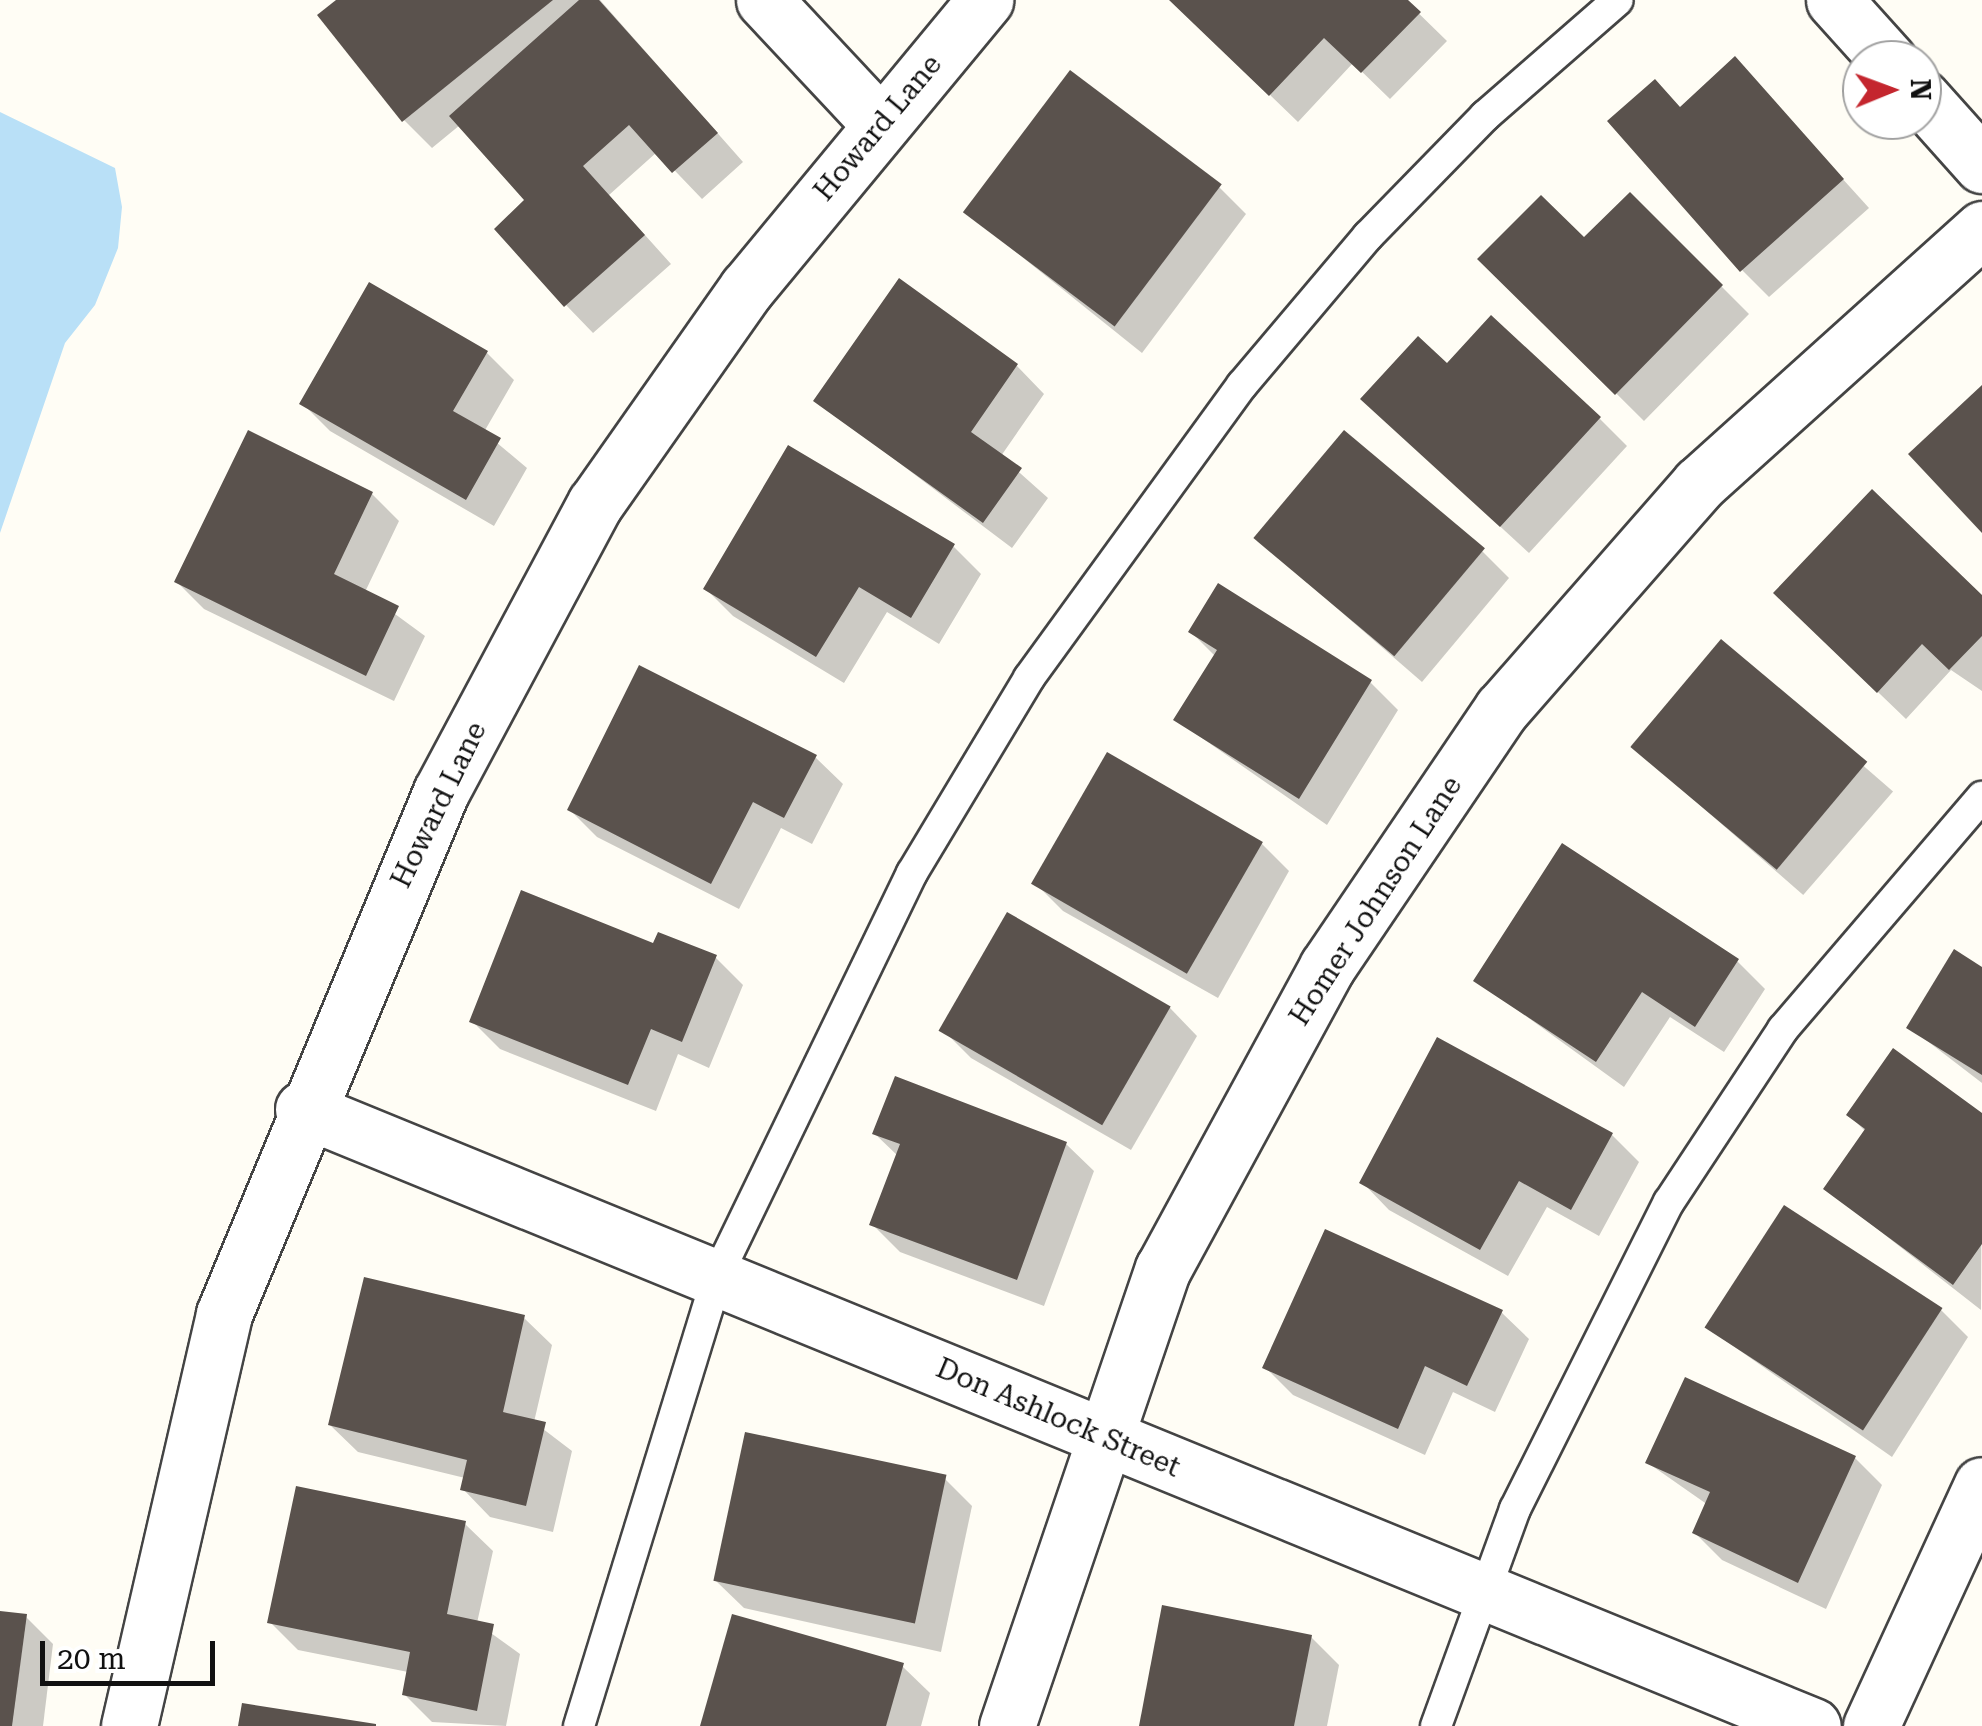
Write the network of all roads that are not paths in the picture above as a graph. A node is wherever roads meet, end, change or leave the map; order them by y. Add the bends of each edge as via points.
1 (764, 0) edge
2 (985, 0) edge
3 (1618, 0) edge
4 (1834, 0) edge
5 (1870, 40) edge
6 (1942, 120) edge
7 (880, 124) junction
8 (1982, 165) edge
9 (1982, 229) edge
10 (1982, 798) edge
11 (303, 1109) junction
12 (718, 1272) junction
13 (1102, 1437) junction
14 (1982, 1485) edge
15 (1480, 1595) junction
16 (129, 1726) edge
17 (579, 1726) edge
18 (1007, 1726) edge
19 (1436, 1726) edge
20 (1813, 1726) edge
21 (1872, 1726) edge

1 - 7 street
2 - 7 street, Howard Lane
3 - 12 lane via 1485,116 1368,236 1143,516 1030,678 912,873
4 - 5 street
6 - 8 street
7 - 11 street, Howard Lane via 747,288 595,504 441,792
9 - 13 street, Homer Johnson Lane via 1698,484 1502,709 1327,967 1163,1269
10 - 15 lane via 1783,1029 1668,1202 1568,1391
11 - 12 street, Don Ashlock Street
11 - 16 street, Howard Lane via 224,1314
12 - 13 street, Don Ashlock Street
12 - 17 lane
13 - 15 street, Don Ashlock Street
13 - 18 street, Homer Johnson Lane
14 - 21 street
15 - 19 lane
15 - 20 street, Don Ashlock Street

